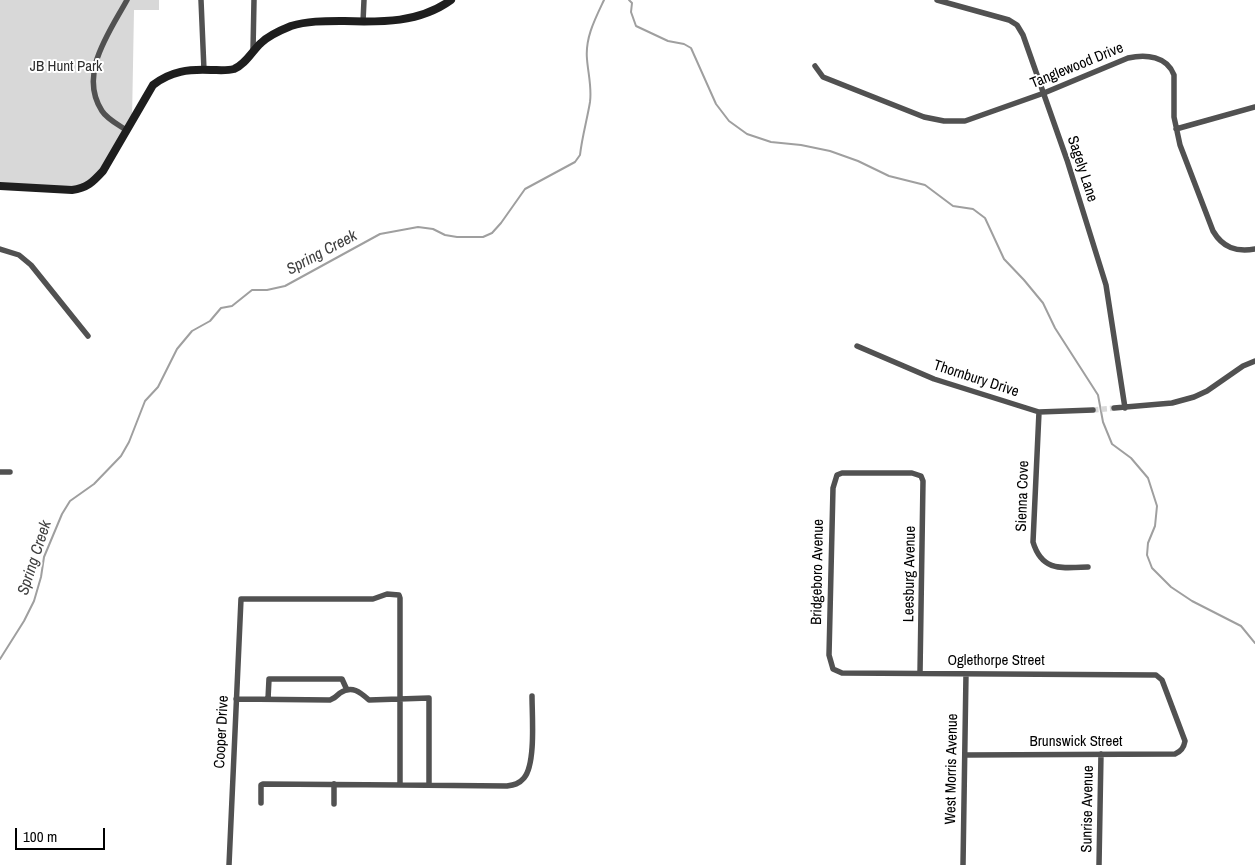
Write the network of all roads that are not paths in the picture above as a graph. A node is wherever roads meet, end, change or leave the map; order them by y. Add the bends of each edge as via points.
1 (127, 0) edge
2 (200, 0) edge
3 (254, 0) edge
4 (364, 0) edge
5 (451, 0) edge
6 (937, 0) edge
7 (363, 22) junction
8 (253, 51) junction
9 (815, 66) dead end
10 (204, 70) junction
11 (1044, 93) junction
12 (1255, 107) edge
13 (1176, 129) junction
14 (126, 130) junction
15 (0, 186) edge
16 (0, 249) edge
17 (1255, 249) edge
18 (88, 336) dead end
19 (857, 346) dead end
20 (1255, 361) edge
21 (1114, 408) tunnel mouth
22 (1125, 408) junction
23 (1093, 410) tunnel mouth
24 (1039, 412) junction
25 (0, 472) edge
26 (10, 472) dead end
27 (921, 476) joint
28 (1088, 567) dead end
29 (832, 669) joint
30 (920, 673) junction
31 (966, 674) junction
32 (346, 690) junction
33 (532, 696) dead end
34 (236, 699) junction
35 (268, 699) junction
36 (400, 699) junction
37 (1184, 746) joint
38 (1101, 754) junction
39 (966, 755) junction
40 (334, 784) junction
41 (400, 785) junction
42 (429, 785) junction
43 (261, 804) dead end
44 (334, 804) dead end
45 (229, 865) edge
46 (963, 865) edge
47 (1099, 865) edge

1 - 14 street via 98,57 92,79 95,97 103,113
2 - 10 street
3 - 8 street
4 - 7 street
5 - 7 street via 424,15 404,20
6 - 11 street, Sagely Lane via 1017,25
7 - 8 street via 321,21 291,26 262,41
8 - 10 street via 234,69
9 - 11 street, Tanglewood Drive via 824,76 934,120 976,119
10 - 14 street via 175,72 163,77 153,85
11 - 13 street, Tanglewood Drive via 1128,58 1156,58 1168,65 1174,75
11 - 22 street, Sagely Lane via 1106,285
12 - 13 street
13 - 17 street, Tanglewood Drive via 1193,182 1217,237 1232,249
14 - 15 street via 103,171 83,189
16 - 18 street via 19,255 31,265
19 - 24 street, Thornbury Drive via 934,380
20 - 22 street via 1194,397
21 - 22 street
23 - 24 street, Thornbury Drive
24 - 28 street, Sienna Cove via 1033,542 1040,558 1048,564 1058,568
25 - 26 street
27 - 29 street, Bridgeboro Avenue via 875,472 837,475 833,488 829,655
27 - 30 street, Leesburg Avenue via 924,487
29 - 30 street, Oglethorpe Street via 842,673
30 - 31 street, Oglethorpe Street
31 - 37 street, Oglethorpe Street via 1159,676 1185,741
31 - 39 street, West Morris Avenue
32 - 35 street via 330,700
32 - 35 street via 342,679 272,678 268,683
32 - 36 street via 360,691 370,700
33 - 42 street via 531,760 525,778 518,785
34 - 35 street
34 - 36 street, Cooper Drive via 241,599 373,599 387,594 399,595 400,598
34 - 45 street, Cooper Drive
36 - 41 street
36 - 42 street via 429,698
37 - 38 street, Brunswick Street via 1175,754
38 - 39 street, Brunswick Street
38 - 47 street, Sunrise Avenue
39 - 46 street, West Morris Avenue
40 - 41 street
40 - 43 street via 263,784
40 - 44 street
41 - 42 street

